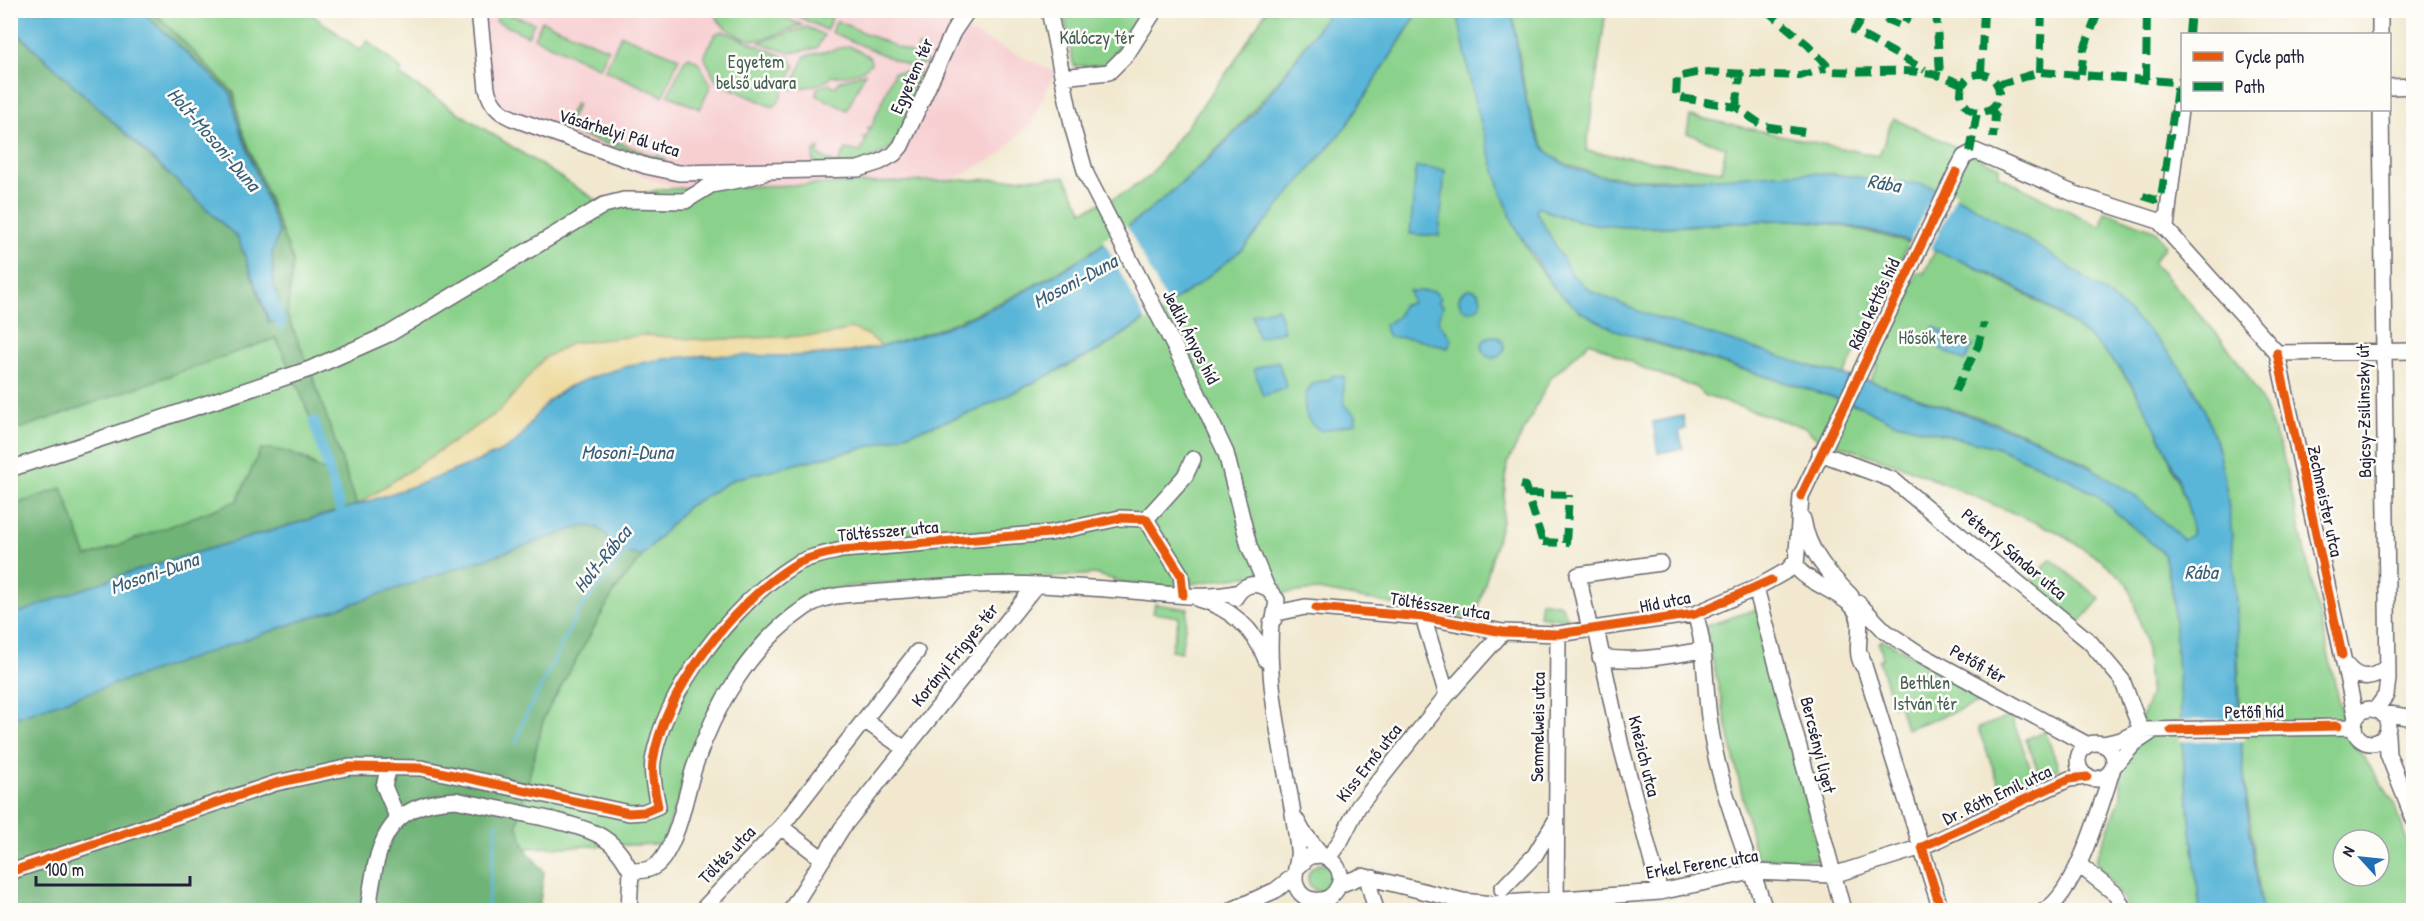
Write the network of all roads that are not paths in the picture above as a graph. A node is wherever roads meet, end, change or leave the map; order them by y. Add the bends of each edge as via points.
1 (968, 10) edge
2 (1038, 10) edge
3 (1049, 10) edge
4 (1155, 10) edge
5 (2380, 10) edge
6 (480, 18) edge
7 (2380, 33) edge
8 (1057, 50) junction
9 (1062, 77) junction
10 (2414, 86) edge
11 (2391, 87) edge
12 (2181, 101) edge
13 (2381, 111) edge
14 (890, 157) joint
15 (2001, 161) joint
16 (764, 172) junction
17 (2166, 227) junction
18 (2383, 351) junction
19 (2414, 351) edge
20 (2277, 354) junction
21 (1821, 451) junction
22 (1193, 459) dead end
23 (10, 469) edge
24 (1800, 505) junction
25 (1146, 519) junction
26 (1243, 525) junction
27 (1817, 557) junction
28 (1660, 563) dead end
29 (1798, 565) junction
30 (1036, 585) junction
31 (1756, 588) junction
32 (1269, 589) junction
33 (1241, 590) junction
34 (1183, 595) junction
35 (1858, 603) junction
36 (1316, 608) junction
37 (1695, 614) junction
38 (1423, 617) junction
39 (1274, 618) junction
40 (1240, 621) junction
41 (1593, 630) junction
42 (1503, 632) junction
43 (1558, 634) junction
44 (1703, 650) junction
45 (916, 652) dead end
46 (1600, 657) junction
47 (2344, 660) junction
48 (1863, 666) junction
49 (2387, 666) junction
50 (1270, 675) junction
51 (1447, 695) junction
52 (2377, 710) junction
53 (2414, 717) edge
54 (864, 720) junction
55 (2355, 722) junction
56 (2414, 722) edge
57 (2141, 730) junction
58 (2171, 730) junction
59 (2387, 732) junction
60 (2365, 741) junction
61 (2096, 744) junction
62 (905, 749) junction
63 (389, 767) junction
64 (2113, 768) junction
65 (2090, 778) junction
66 (2398, 783) junction
67 (1291, 804) junction
68 (398, 819) junction
69 (1556, 820) junction
70 (2414, 820) edge
71 (781, 827) junction
72 (2093, 827) junction
73 (1922, 847) junction
74 (1325, 856) junction
75 (823, 859) junction
76 (2078, 864) junction
77 (631, 871) junction
78 (10, 872) edge
79 (1296, 872) junction
80 (1752, 872) junction
81 (1833, 875) junction
82 (1373, 878) junction
83 (1502, 889) dead end
84 (1336, 890) junction
85 (1660, 892) junction
86 (1306, 901) edge
87 (1261, 904) edge
88 (1556, 905) edge
89 (368, 910) edge
90 (629, 910) edge
91 (702, 910) edge
92 (790, 910) edge
93 (1232, 910) edge
94 (1321, 910) edge
95 (1376, 910) edge
96 (1765, 910) edge
97 (1843, 910) edge
98 (1941, 910) edge
99 (2048, 910) edge
100 (2124, 910) edge

1 - 14 street, Egyetem tér via 901,146
2 - 8 street
3 - 8 street
4 - 9 street via 1127,54 1109,72
5 - 7 street
6 - 16 street, Vásárhelyi Pál utca via 490,97 507,116 673,172
8 - 9 street
9 - 26 street, Jedlik Ányos híd via 1086,174 1226,453
10 - 11 street
12 - 17 street
13 - 18 street, Bajcsy-Zsilinszky út
14 - 16 street, Vásárhelyi Pál utca via 858,169
15 - 17 street, Zechmeister utca via 2075,194 2147,216
15 - 21 street, Rába kettős híd via 1973,151 1964,157
16 - 23 street via 744,180 711,185 686,201 624,200 604,205 389,334 310,369
17 - 20 street, Zechmeister utca
18 - 19 street
18 - 20 street
18 - 49 street, Bajcsy-Zsilinszky út
20 - 47 street, Zechmeister utca
21 - 24 street, Rába kettős híd
21 - 57 street, Péterfy Sándor utca via 1899,483 2090,642 2122,680
22 - 25 street via 1185,476
24 - 27 street via 1804,528
24 - 29 street, Rába kettős híd
25 - 34 street via 1181,574
25 - 63 street, Töltésszer utca via 1120,518 1050,532 842,550 791,567 749,599 703,651 670,712 653,761 658,806 644,812 629,813 421,768
26 - 32 street, Jedlik Ányos híd via 1255,564
26 - 33 street, Jedlik Ányos híd
27 - 29 street via 1806,550
27 - 29 street, Híd utca via 1815,572
27 - 35 street, Petőfi tér
28 - 41 street, Knézich utca via 1578,575
29 - 31 street, Híd utca
29 - 48 street via 1855,610 1860,631 1857,650
30 - 34 street
30 - 62 street, Korányi Frigyes tér
30 - 77 street via 923,588 819,600 807,606 767,642 722,701 663,858 650,869
31 - 37 street, Híd utca
31 - 81 street, Bercsényi liget
32 - 33 street via 1256,584
32 - 36 street, Töltésszer utca
32 - 39 street via 1277,600
33 - 34 street via 1220,596
33 - 40 street via 1233,603
34 - 40 street via 1206,601
35 - 48 street via 1867,624 1861,648
35 - 61 street, Petőfi tér via 1885,631 1920,654
36 - 38 street, Töltésszer utca
36 - 39 street, Töltésszer utca
37 - 41 street, Híd utca
37 - 44 street
38 - 42 street, Töltésszer utca
38 - 51 street
39 - 40 street via 1258,629
39 - 50 street
40 - 50 street via 1260,644
41 - 43 street, Híd utca
41 - 46 street, Knézich utca
42 - 43 street, Töltésszer utca
42 - 51 street, Kiss Ernő utca
43 - 69 street, Semmelweis utca
44 - 46 street via 1622,660
44 - 80 street via 1710,724 1723,791
45 - 54 street, Korányi Frigyes tér
46 - 85 street, Knézich utca
47 - 49 street via 2353,673 2366,677 2379,674
47 - 52 street, Zechmeister utca via 2358,690
47 - 55 street, Zechmeister utca
48 - 73 street
49 - 52 street, Bajcsy-Zsilinszky út via 2386,695
50 - 67 street
51 - 74 street, Kiss Ernő utca via 1358,807 1341,840
52 - 53 street
52 - 55 street via 2360,713
52 - 59 street
54 - 62 street
54 - 71 street, Korányi Frigyes tér
55 - 58 street, Petőfi híd via 2338,726
55 - 60 street via 2357,735
56 - 59 street via 2393,726
57 - 58 street
57 - 61 street via 2121,740
58 - 64 street via 2146,735
59 - 60 street via 2379,741
59 - 66 street via 2387,751
60 - 66 street
61 - 64 street via 2114,755
61 - 65 street via 2078,758 2081,771
62 - 75 street, Korányi Frigyes tér via 842,828
63 - 68 street via 384,786
63 - 78 street via 341,768 276,783
64 - 65 street via 2106,777
64 - 72 street
65 - 72 street via 2095,796
65 - 73 street, Dr. Róth Emil utca via 2069,779
66 - 70 street
67 - 74 street via 1303,832
67 - 79 street via 1298,848
68 - 77 street via 435,801 456,800 584,829 604,838 622,855
68 - 89 street via 379,846
69 - 83 street, Semmelweis utca via 1536,855
69 - 88 street, Semmelweis utca
71 - 75 street
71 - 91 street, Töltés utca
72 - 76 street
73 - 81 street, Erkel Ferenc utca
73 - 98 street
74 - 79 street via 1310,856
74 - 84 street via 1341,874
75 - 92 street, Korányi Frigyes tér
76 - 99 street
76 - 100 street via 2116,894
77 - 90 street
79 - 86 street via 1298,890
79 - 87 street
80 - 81 street, Erkel Ferenc utca
80 - 85 street, Erkel Ferenc utca
80 - 96 street
81 - 97 street, Bercsényi liget
82 - 84 street via 1359,876
82 - 88 street, Erkel Ferenc utca via 1463,901
82 - 95 street via 1369,885
84 - 86 street via 1320,900
84 - 94 street
85 - 88 street, Erkel Ferenc utca
86 - 87 street via 1273,894
87 - 93 street

